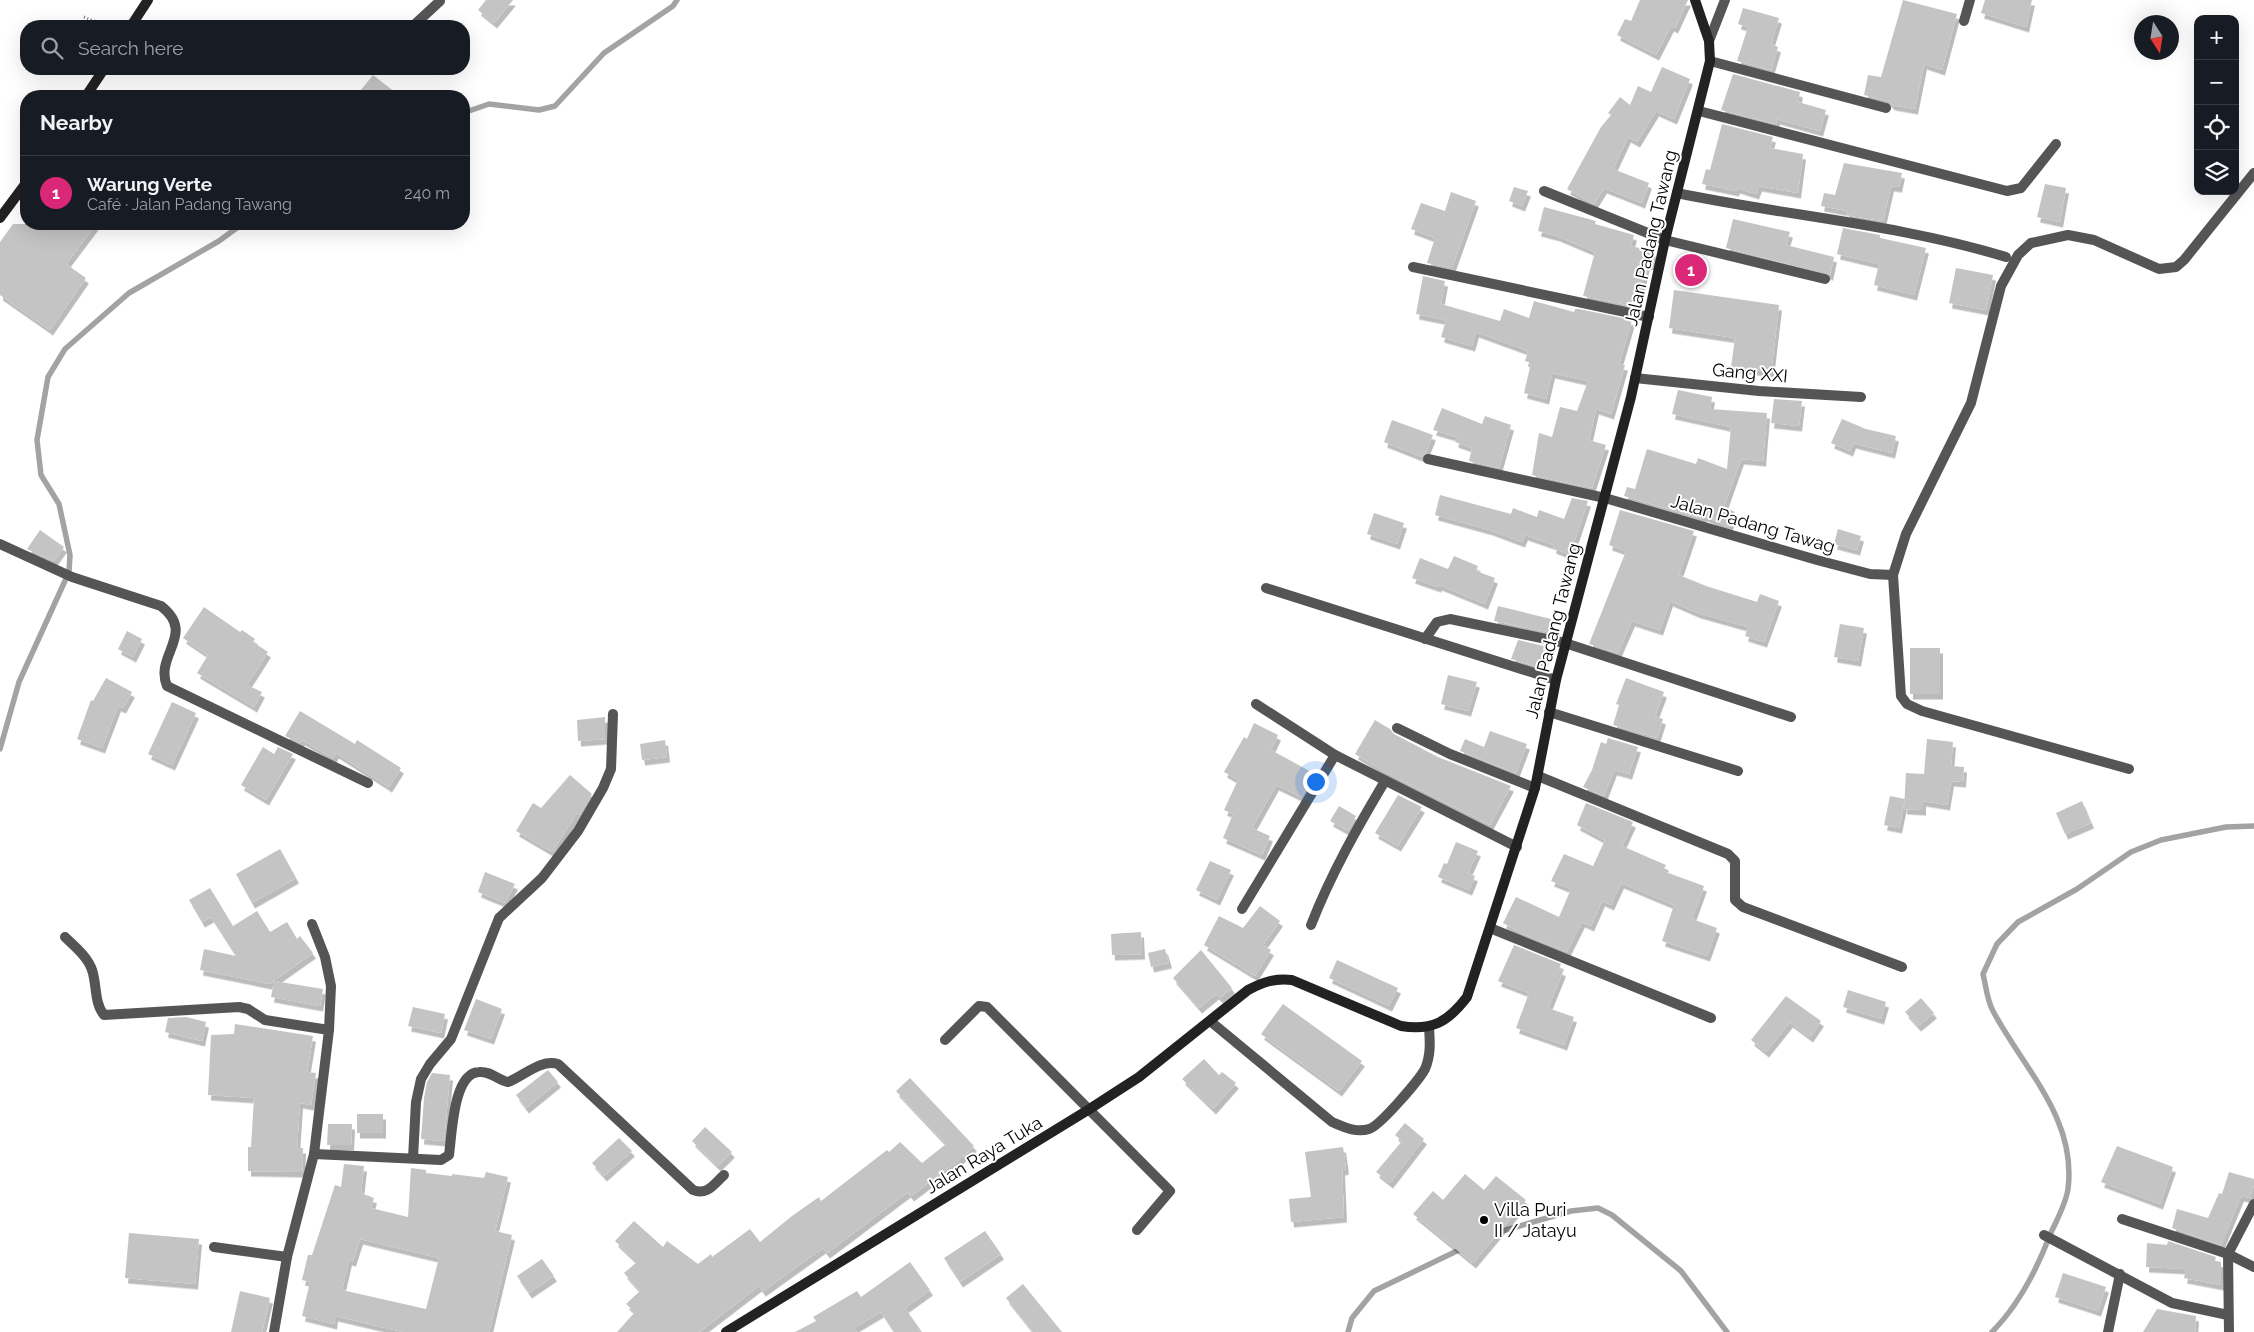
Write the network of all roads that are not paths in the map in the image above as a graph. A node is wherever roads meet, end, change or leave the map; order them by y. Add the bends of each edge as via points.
1 (148, 0) edge
2 (439, 0) edge
3 (1695, 0) edge
4 (1725, 0) edge
5 (1970, 0) edge
6 (135, 20) edge
7 (419, 20) edge
8 (1964, 21) dead end
9 (1708, 37) junction
10 (1710, 61) junction
11 (100, 75) edge
12 (90, 90) edge
13 (1886, 108) dead end
14 (1699, 111) junction
15 (2056, 144) dead end
16 (2254, 173) edge
17 (20, 191) edge
18 (1544, 191) dead end
19 (1677, 193) junction
20 (0, 218) edge
21 (1665, 240) junction
22 (2006, 257) dead end
23 (1413, 266) dead end
24 (1825, 279) dead end
25 (1649, 317) junction
26 (1635, 378) junction
27 (1862, 397) dead end
28 (1428, 459) dead end
29 (1605, 498) junction
30 (0, 544) edge
31 (1893, 575) junction
32 (1266, 588) dead end
33 (1425, 639) junction
34 (1565, 643) junction
35 (1556, 680) junction
36 (1256, 704) dead end
37 (1549, 712) junction
38 (613, 714) dead end
39 (1791, 717) dead end
40 (1397, 728) dead end
41 (1335, 755) junction
42 (2128, 769) dead end
43 (1738, 771) dead end
44 (1538, 776) junction
45 (1385, 781) junction
46 (368, 782) dead end
47 (1535, 788) junction
48 (1516, 847) junction
49 (1242, 909) dead end
50 (312, 924) dead end
51 (1311, 925) dead end
52 (1490, 928) junction
53 (65, 937) dead end
54 (1902, 967) dead end
55 (1711, 1018) dead end
56 (1210, 1021) junction
57 (1429, 1027) junction
58 (329, 1030) junction
59 (945, 1040) dead end
60 (1088, 1110) junction
61 (314, 1154) junction
62 (413, 1158) junction
63 (724, 1175) dead end
64 (2254, 1204) edge
65 (2122, 1219) dead end
66 (1137, 1230) dead end
67 (2044, 1234) dead end
68 (214, 1246) dead end
69 (2228, 1254) junction
70 (287, 1257) junction
71 (2254, 1267) edge
72 (2120, 1274) junction
73 (2228, 1315) junction
74 (274, 1332) edge
75 (726, 1332) edge
76 (2108, 1332) edge
77 (2229, 1332) edge

1 - 6 street
2 - 7 street
3 - 9 street, Jalan Padang Tawang
4 - 9 street
5 - 8 street
9 - 10 street, Jalan Padang Tawang
10 - 13 street
10 - 14 street, Jalan Padang Tawang
11 - 12 street
14 - 15 street via 2007,191 2020,188
14 - 19 street, Jalan Padang Tawang
16 - 31 street via 2176,266 2159,269 2094,240 2068,235 2031,243 2018,255 2001,286 1971,403 1906,534
17 - 20 street
18 - 21 street
19 - 21 street, Jalan Padang Tawang
19 - 22 street via 1744,207 1889,228
21 - 24 street
21 - 25 street, Jalan Padang Tawang
23 - 25 street
25 - 26 street, Jalan Padang Tawang
26 - 27 street, Gang XXI via 1759,392
26 - 29 street, Jalan Padang Tawang
28 - 29 street, Jalan Padang Tawag
29 - 31 street, Jalan Padang Tawag via 1817,560 1870,574
29 - 34 street, Jalan Padang Tawang
30 - 46 street via 72,577 161,606 172,615 177,626 164,670 167,686
31 - 42 street via 1901,696 1907,704
32 - 33 street
33 - 34 street via 1437,622 1450,619
33 - 35 street
34 - 35 street, Jalan Padang Tawang
34 - 39 street
35 - 37 street, Jalan Padang Tawang
36 - 41 street
37 - 43 street
37 - 44 street, Jalan Padang Tawang
38 - 62 street via 611,769 603,788 578,831 542,878 499,918 451,1039 421,1078 415,1112
40 - 47 street via 1450,754
41 - 45 street
41 - 49 street
44 - 47 street, Jalan Padang Tawang
44 - 54 street via 1728,854 1735,861 1735,900 1743,906
45 - 48 street
45 - 51 street via 1345,849
47 - 48 street, Jalan Padang Tawang
48 - 52 street, Jalan Padang Tawang
50 - 58 street via 331,986
52 - 55 street
52 - 57 street, Jalan Padang Tawang via 1467,997 1456,1011
53 - 58 street via 92,969 104,1015 244,1008 265,1020
56 - 57 street, Jalan Raya Tuka via 1248,990 1278,979 1292,980 1401,1026
56 - 57 street via 1332,1122 1352,1130 1370,1129 1384,1119 1424,1070 1431,1050
56 - 60 street, Jalan Raya Tuka via 1139,1076
58 - 61 street
59 - 60 street via 979,1006 987,1007
60 - 66 street via 1170,1191
60 - 75 street, Jalan Raya Tuka
61 - 62 street
61 - 70 street
62 - 63 street via 441,1160 450,1155 458,1094 463,1083 474,1073 486,1072 508,1082 550,1063 558,1064 693,1190 700,1193 708,1190
64 - 69 street
65 - 69 street
67 - 72 street
68 - 70 street
69 - 71 street
69 - 73 street
70 - 74 street
72 - 73 street via 2172,1303
72 - 76 street
73 - 77 street

